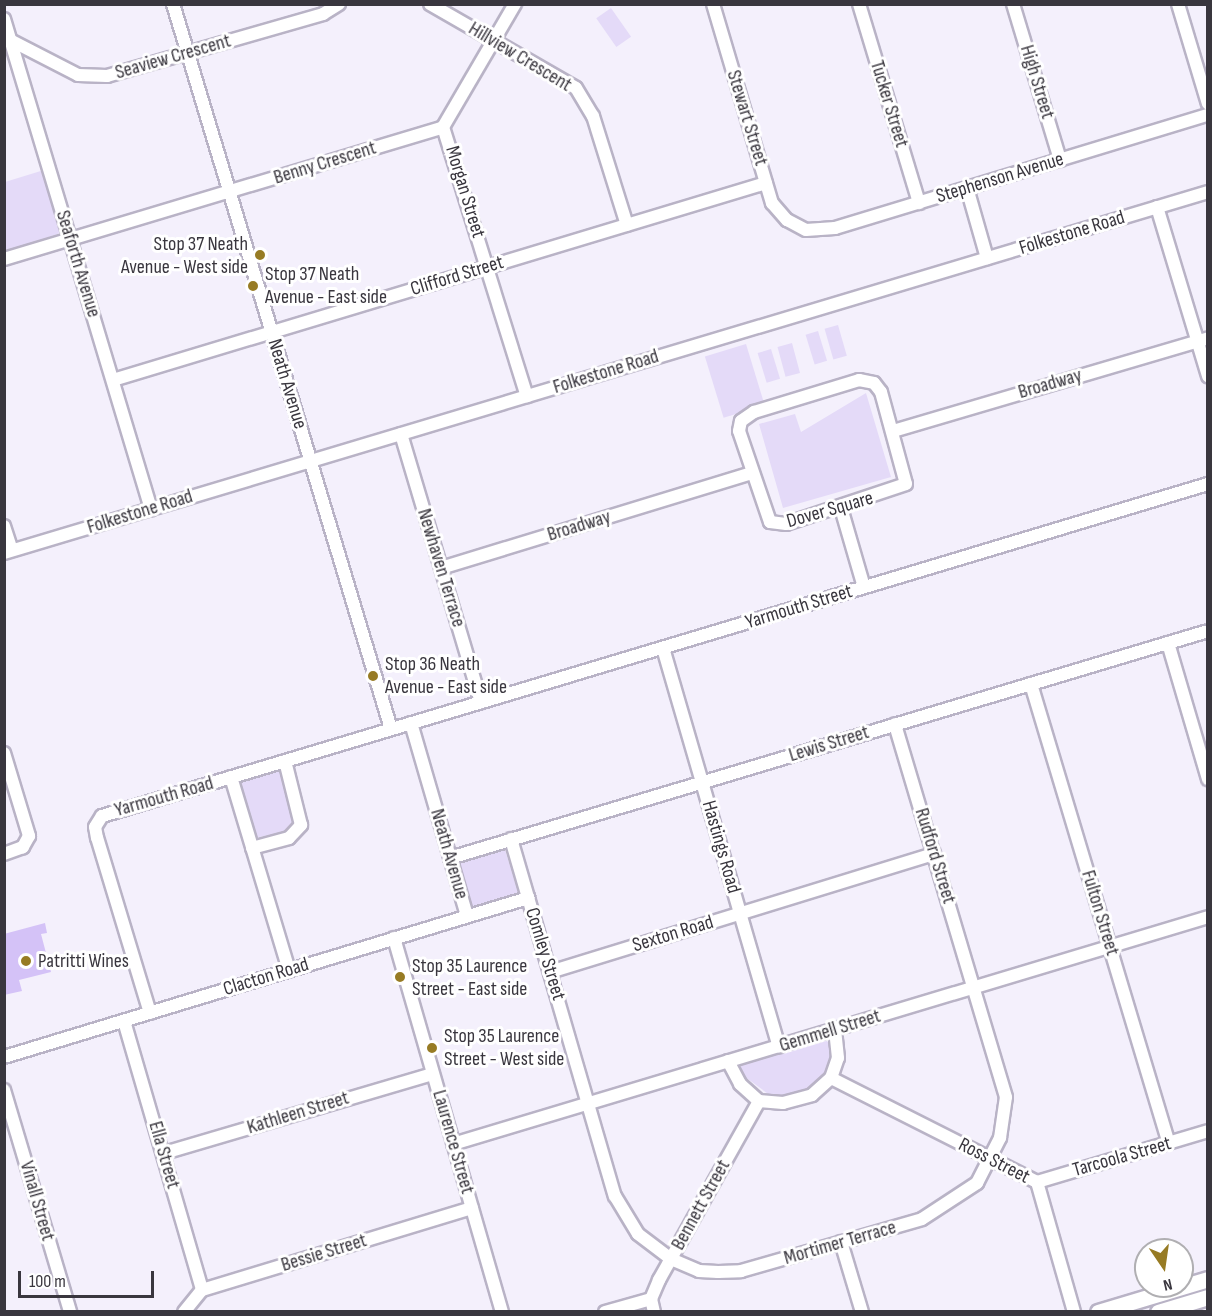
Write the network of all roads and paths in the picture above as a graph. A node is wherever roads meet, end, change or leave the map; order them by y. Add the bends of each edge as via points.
1 (173, 4) edge
2 (339, 4) edge
3 (430, 4) edge
4 (515, 4) edge
5 (712, 4) edge
6 (859, 4) edge
7 (1013, 4) edge
8 (1178, 4) edge
9 (4, 18) edge
10 (8, 41) edge
11 (495, 41) junction
12 (188, 54) junction
13 (1208, 104) edge
14 (1208, 115) edge
15 (443, 127) junction
16 (1060, 159) junction
17 (766, 183) junction
18 (967, 188) junction
19 (229, 192) junction
20 (1208, 192) edge
21 (919, 203) junction
22 (1157, 207) junction
23 (793, 224) joint
24 (627, 225) junction
25 (71, 240) junction
26 (987, 258) junction
27 (4, 259) edge
28 (488, 267) junction
29 (271, 331) junction
30 (1202, 339) edge
31 (1208, 376) edge
32 (113, 380) junction
33 (527, 396) junction
34 (893, 431) junction
35 (401, 434) junction
36 (310, 461) junction
37 (752, 473) junction
38 (1208, 484) edge
39 (841, 508) junction
40 (151, 509) junction
41 (4, 526) edge
42 (8, 552) edge
43 (441, 568) junction
44 (864, 587) junction
45 (1208, 631) edge
46 (1168, 643) junction
47 (663, 648) junction
48 (1031, 684) junction
49 (481, 702) junction
50 (411, 723) junction
51 (895, 724) junction
52 (391, 729) junction
53 (5, 759) edge
54 (285, 761) junction
55 (231, 777) junction
56 (1208, 779) edge
57 (702, 782) junction
58 (511, 839) junction
59 (252, 848) junction
60 (4, 854) edge
61 (934, 854) junction
62 (450, 858) junction
63 (528, 898) junction
64 (741, 913) junction
65 (467, 916) junction
66 (1208, 917) edge
67 (394, 938) junction
68 (1110, 947) junction
69 (289, 970) junction
70 (550, 972) junction
71 (974, 987) junction
72 (150, 1013) junction
73 (124, 1021) junction
74 (835, 1029) junction
75 (779, 1046) junction
76 (4, 1057) edge
77 (728, 1062) junction
78 (433, 1074) junction
79 (831, 1078) junction
80 (4, 1090) edge
81 (759, 1101) junction
82 (590, 1103) junction
83 (1208, 1131) edge
84 (1169, 1143) junction
85 (453, 1144) junction
86 (164, 1153) junction
87 (992, 1160) junction
88 (1036, 1182) junction
89 (472, 1208) junction
90 (841, 1242) junction
91 (671, 1259) junction
92 (1208, 1279) edge
93 (202, 1290) junction
94 (1208, 1297) edge
95 (653, 1305) edge
96 (70, 1311) edge
97 (184, 1311) edge
98 (502, 1311) edge
99 (605, 1311) edge
100 (862, 1311) edge
101 (1074, 1311) edge
102 (1102, 1311) edge
103 (1158, 1311) edge

1 - 12 street, Neath Avenue
2 - 12 street, Seaview Crescent via 323,14
3 - 11 street, Hillview Crescent
4 - 11 street
5 - 17 street, Stewart Street
6 - 21 street, Tucker Street
7 - 16 street, High Street
8 - 13 street
9 - 10 street, Seaforth Avenue
10 - 12 street, Seaview Crescent via 85,77 116,74
10 - 25 street, Seaforth Avenue
11 - 15 street
11 - 24 street, Hillview Crescent via 558,76 582,96 593,116
12 - 19 street, Neath Avenue
14 - 16 street, Stephenson Avenue
15 - 19 street, Benny Crescent
15 - 28 street, Morgan Street
16 - 18 street, Stephenson Avenue
17 - 23 street, Stewart Street via 772,203
17 - 24 street, Clifford Street
18 - 21 street, Stephenson Avenue
18 - 26 street
19 - 25 street, Benny Crescent
19 - 29 street, Neath Avenue
20 - 22 street, Folkestone Road
21 - 23 street, Stephenson Avenue via 826,230
22 - 26 street, Folkestone Road
22 - 30 street
24 - 28 street, Clifford Street
25 - 27 street, Benny Crescent
25 - 32 street, Seaforth Avenue
26 - 33 street, Folkestone Road
28 - 29 street, Clifford Street
28 - 33 street, Morgan Street
29 - 32 street, Clifford Street
29 - 36 street, Neath Avenue
30 - 31 street
30 - 34 street, Broadway
32 - 40 street, Seaforth Avenue
33 - 35 street, Folkestone Road
34 - 37 street, Dover Square via 881,392 874,384 859,380 747,416 739,431
34 - 39 street, Dover Square via 906,484
35 - 36 street, Folkestone Road
35 - 43 street, Newhaven Terrace
36 - 40 street, Folkestone Road
36 - 52 street, Neath Avenue
37 - 39 street, Dover Square via 766,518 775,525
37 - 43 street, Broadway
38 - 44 street, Yarmouth Street
39 - 44 street
40 - 42 street, Folkestone Road
41 - 42 street
43 - 49 street, Newhaven Terrace
44 - 47 street, Yarmouth Street
45 - 46 street, Lewis Street
46 - 48 street, Lewis Street
46 - 56 street
47 - 49 street, Yarmouth Street
47 - 57 street, Hastings Road
48 - 51 street, Lewis Street
48 - 68 street, Fulton Street
49 - 50 street, Yarmouth Street
50 - 52 street, Yarmouth Street
50 - 62 street, Neath Avenue
51 - 57 street, Lewis Street
51 - 61 street, Rudford Street
52 - 54 street, Yarmouth Road
53 - 60 street via 29,836 23,847
54 - 55 street, Yarmouth Road
54 - 59 street via 301,825 289,838
55 - 59 street
55 - 72 street, Yarmouth Road via 106,814 96,822 97,838
57 - 58 street, Lewis Street
57 - 64 street, Hastings Road
58 - 62 street, Lewis Street
58 - 63 street, Comley Street
59 - 69 street
61 - 64 street, Sexton Road
61 - 71 street, Rudford Street
62 - 65 street, Neath Avenue
63 - 65 street, Clacton Road
63 - 70 street, Comley Street
64 - 70 street, Sexton Road
64 - 75 street, Hastings Road
65 - 67 street, Clacton Road
66 - 68 street, Gemmell Street
67 - 69 street, Clacton Road
67 - 78 street, Laurence Street
68 - 71 street, Gemmell Street
68 - 84 street, Fulton Street
69 - 72 street, Clacton Road
70 - 82 street, Comley Street
71 - 74 street, Gemmell Street
71 - 87 street, Mortimer Terrace via 1006,1097 1005,1120
72 - 73 street, Clacton Road
73 - 76 street, Clacton Road
73 - 86 street, Ella Street
74 - 75 street, Gemmell Street
74 - 79 street via 838,1058
75 - 77 street, Gemmell Street
77 - 81 street via 740,1084
77 - 82 street, Gemmell Street
78 - 85 street, Laurence Street
78 - 86 street, Kathleen Street
79 - 81 street via 812,1095 783,1103
79 - 87 street, Ross Street
80 - 96 street, Vinall Street
81 - 91 street, Bennett Street
82 - 85 street, Gemmell Street
82 - 91 street, Mortimer Terrace via 621,1210 638,1234
83 - 84 street, Tarcoola Street
84 - 88 street, Tarcoola Street
85 - 89 street, Laurence Street
86 - 93 street, Ella Street
87 - 88 street, Ross Street
87 - 90 street, Mortimer Terrace via 977,1183 953,1203 922,1219
88 - 101 street, Ross Street
89 - 93 street, Bessie Street
89 - 98 street, Laurence Street
90 - 91 street, Mortimer Terrace via 741,1271 699,1271
90 - 100 street
91 - 95 street, Bennett Street
92 - 102 main road
93 - 97 street
94 - 103 main road
95 - 99 street

